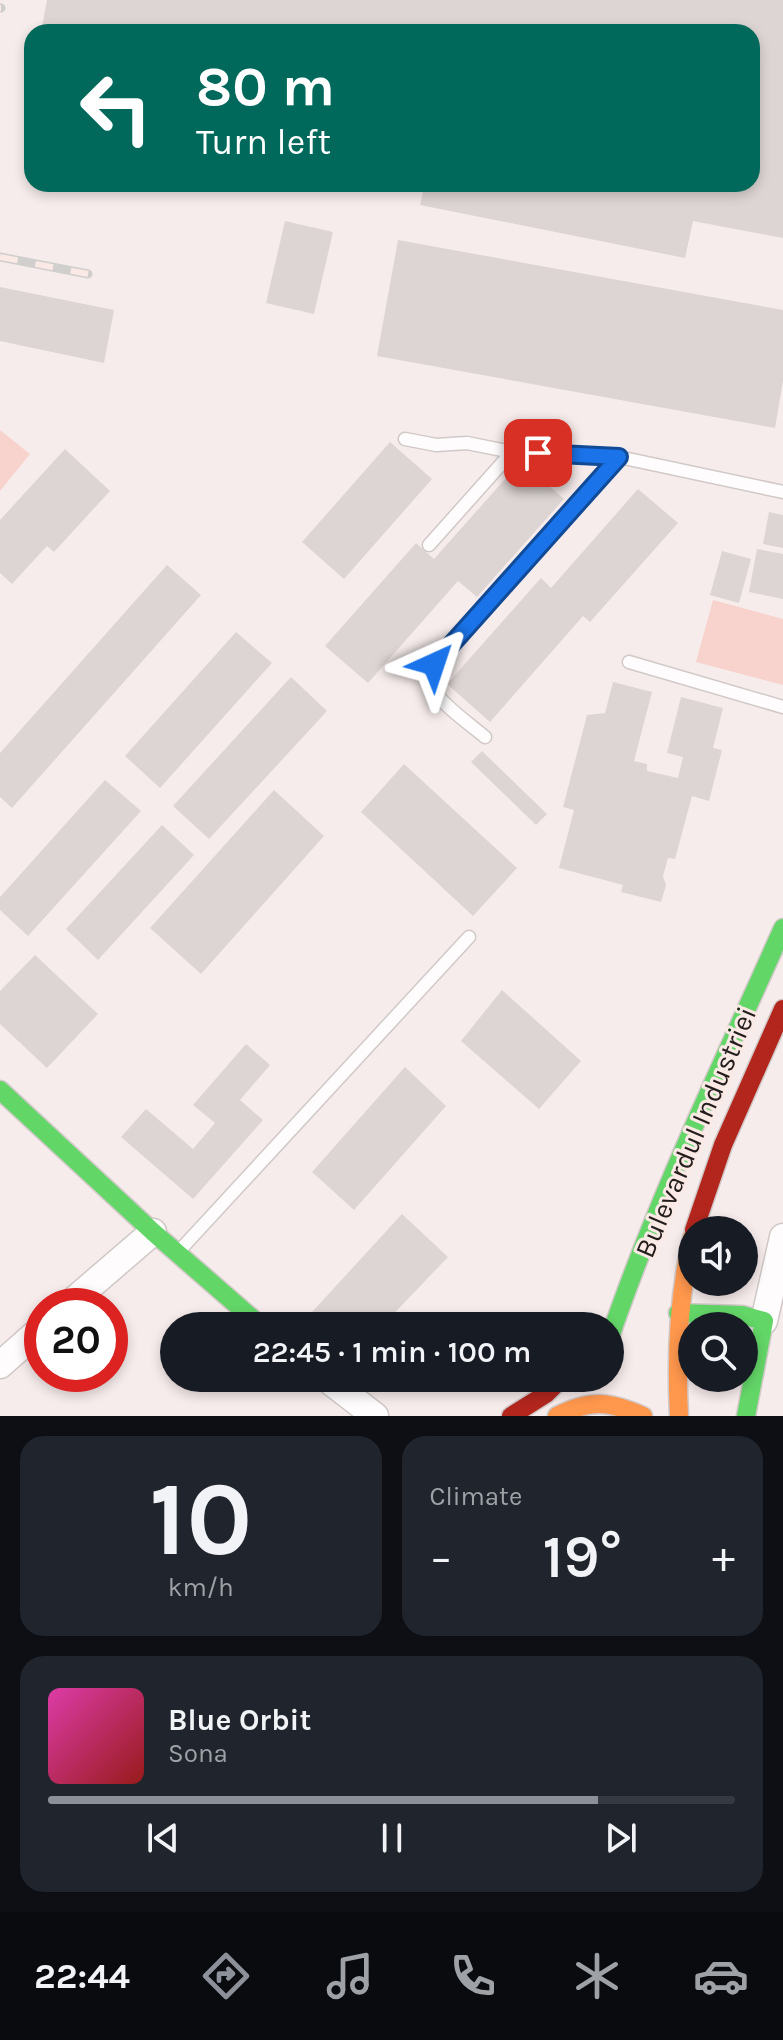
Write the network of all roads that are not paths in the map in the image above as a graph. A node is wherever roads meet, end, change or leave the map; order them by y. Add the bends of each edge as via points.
1 (405, 439) dead end
2 (512, 452) junction
3 (619, 457) junction
4 (783, 492) edge
5 (429, 545) dead end
6 (629, 662) dead end
7 (783, 707) edge
8 (485, 737) dead end
9 (783, 928) edge
10 (469, 937) dead end
11 (783, 1009) edge
12 (783, 1020) edge
13 (770, 1038) junction
14 (0, 1090) edge
15 (698, 1216) edge
16 (153, 1232) junction
17 (782, 1249) edge
18 (177, 1253) junction
19 (88, 1288) edge
20 (623, 1299) junction
21 (245, 1312) edge
22 (613, 1312) edge
23 (619, 1312) edge
24 (758, 1319) edge
25 (764, 1321) junction
26 (24, 1344) edge
27 (0, 1365) edge
28 (345, 1392) edge
29 (548, 1392) edge
30 (679, 1392) edge
31 (596, 1402) edge
32 (376, 1415) edge
33 (511, 1416) edge
34 (556, 1416) edge
35 (643, 1416) edge
36 (679, 1416) edge
37 (746, 1416) edge

1 - 2 lane
2 - 3 lane
2 - 5 lane
3 - 4 lane
3 - 8 lane via 434,664 431,686
6 - 7 lane
9 - 20 main road, Bulevardul Industriei
10 - 18 lane
11 - 13 main road, Bulevardul Industriei
12 - 13 lane
13 - 15 main road, Bulevardul Industriei
14 - 16 main road
16 - 18 main road
16 - 19 street
17 - 25 street
18 - 21 main road
20 - 22 street
20 - 23 main road, Bulevardul Industriei
24 - 25 main road
25 - 37 main road
26 - 27 street
28 - 32 street
29 - 33 main road
30 - 36 main road, Bulevardul Industriei
31 - 34 main road
31 - 35 main road

